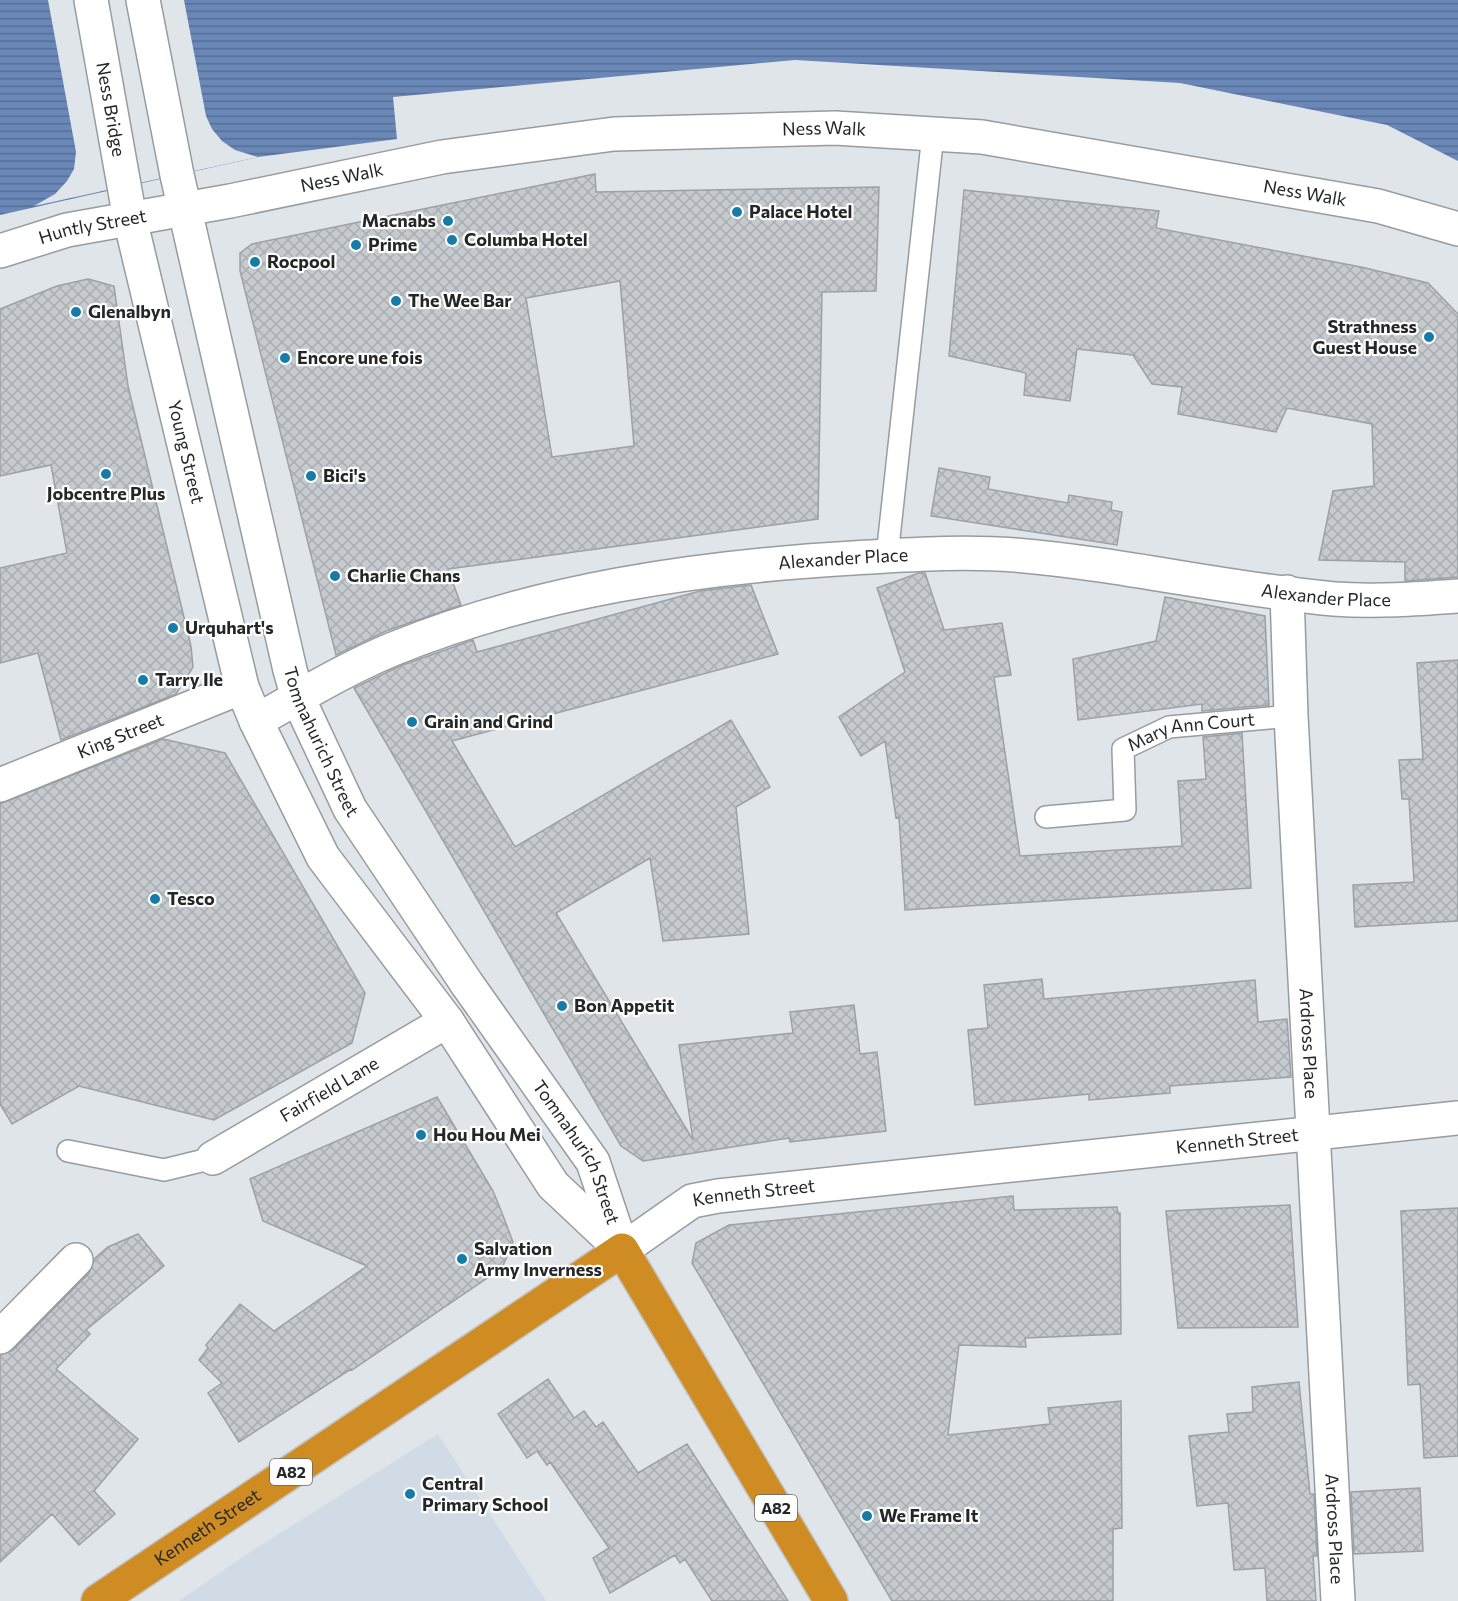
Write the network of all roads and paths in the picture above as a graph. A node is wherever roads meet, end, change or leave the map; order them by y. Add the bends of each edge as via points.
1 (91, 0) edge
2 (143, 0) edge
3 (933, 134) junction
4 (186, 209) junction
5 (130, 219) junction
6 (1458, 228) edge
7 (0, 251) edge
8 (887, 556) junction
9 (1287, 592) junction
10 (1458, 596) edge
11 (294, 684) junction
12 (242, 687) junction
13 (1291, 716) junction
14 (256, 721) junction
15 (0, 785) edge
16 (1046, 817) dead end
17 (447, 1021) junction
18 (1458, 1118) edge
19 (1313, 1132) junction
20 (68, 1151) dead end
21 (213, 1158) joint
22 (622, 1250) junction
23 (76, 1260) dead end
24 (0, 1337) edge
25 (98, 1601) edge
26 (831, 1601) edge
27 (1338, 1601) edge

1 - 5 street, Ness Bridge
2 - 4 street
3 - 4 street, Ness Walk via 835,128 614,134 442,157
3 - 6 street, Ness Walk via 982,137 1218,177 1378,206
3 - 8 lane
4 - 5 street, Huntly Street
4 - 11 street
5 - 7 street, Huntly Street via 67,230
5 - 12 street, Young Street
8 - 9 street, Alexander Place via 1015,555
8 - 11 street, Alexander Place via 650,579 516,609
9 - 10 street, Alexander Place via 1393,601
9 - 13 street, Ardross Place
11 - 12 street, Tomnahurich Street
11 - 14 street, Alexander Place
11 - 22 street, Tomnahurich Street via 350,809 593,1162
12 - 14 street, Tomnahurich Street
12 - 15 street, King Street
13 - 16 lane, Mary Ann Court via 1169,727 1123,749 1125,810
13 - 19 street, Ardross Place
14 - 17 street, Tomnahurich Street via 323,857
17 - 21 street, Fairfield Lane
17 - 22 street, Tomnahurich Street via 553,1185
18 - 19 street, Kenneth Street
19 - 22 street, Kenneth Street via 709,1198 692,1201
19 - 27 street, Ardross Place
20 - 21 lane via 164,1170
22 - 25 highway, Kenneth Street / A82
22 - 26 highway, Tomnahurich Street / A82
23 - 24 street

